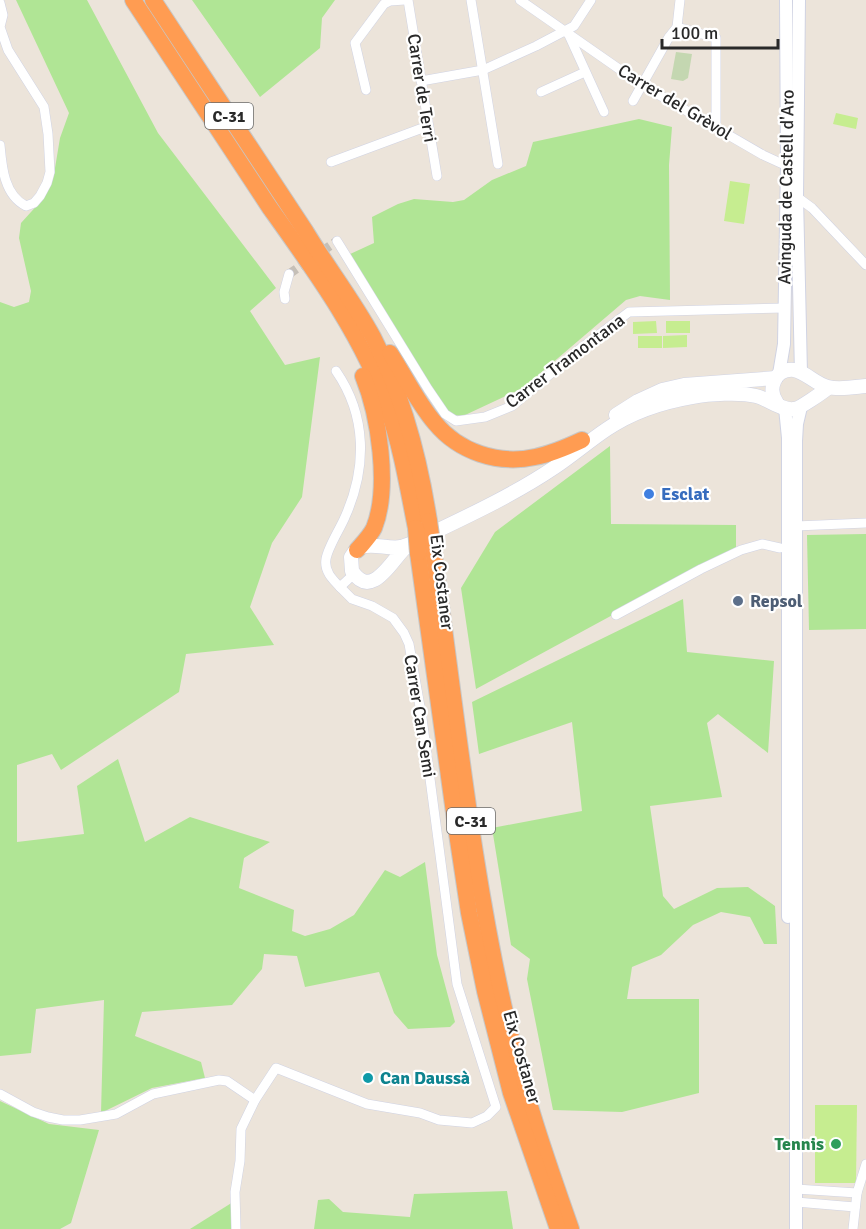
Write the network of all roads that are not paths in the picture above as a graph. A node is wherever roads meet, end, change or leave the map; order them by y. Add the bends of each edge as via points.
1 (134, 0) edge
2 (153, 0) edge
3 (406, 0) edge
4 (471, 0) edge
5 (520, 0) edge
6 (591, 0) edge
7 (680, 0) edge
8 (786, 0) edge
9 (799, 0) edge
10 (0, 3) edge
11 (0, 27) edge
12 (677, 27) junction
13 (567, 31) junction
14 (483, 70) junction
15 (585, 72) junction
16 (421, 81) junction
17 (642, 85) junction
18 (366, 90) dead end
19 (540, 92) dead end
20 (633, 101) dead end
21 (604, 112) dead end
22 (428, 126) junction
23 (716, 128) junction
24 (0, 145) edge
25 (331, 162) dead end
26 (498, 164) dead end
27 (787, 166) junction
28 (437, 176) dead end
29 (798, 197) junction
30 (270, 208) junction
31 (306, 231) junction
32 (338, 241) dead end
33 (866, 265) edge
34 (289, 274) dead end
35 (285, 299) dead end
36 (785, 308) junction
37 (336, 370) dead end
38 (803, 374) junction
39 (777, 376) junction
40 (866, 386) edge
41 (828, 388) junction
42 (804, 404) junction
43 (781, 406) junction
44 (582, 440) junction
45 (555, 467) junction
46 (866, 523) edge
47 (422, 524) junction
48 (796, 526) junction
49 (375, 546) junction
50 (780, 548) dead end
51 (357, 549) junction
52 (420, 549) junction
53 (385, 571) junction
54 (354, 574) junction
55 (340, 587) junction
56 (616, 615) dead end
57 (0, 1094) edge
58 (255, 1100) junction
59 (866, 1164) edge
60 (857, 1193) junction
61 (796, 1195) junction
62 (855, 1207) junction
63 (236, 1229) edge
64 (558, 1229) edge
65 (571, 1229) edge
66 (788, 1229) edge
67 (796, 1229) edge
68 (853, 1229) edge

1 - 30 highway, Eix Costaner / C-31
2 - 31 highway, Eix Costaner / C-31
3 - 16 street, Carrer de Terri
3 - 18 street via 384,4 355,43
4 - 14 street
5 - 13 street, Carrer del Grèvol
6 - 13 street
7 - 12 street
8 - 27 street, Avinguda de Castell d'Aro
9 - 29 street, Avinguda de Castell d'Aro
10 - 11 street
11 - 24 street via 8,50 44,107 50,172 34,203 26,206 9,190
12 - 17 street
12 - 23 street via 716,38
13 - 14 street
13 - 15 street
13 - 17 street, Carrer del Grèvol
14 - 16 street
14 - 26 street
15 - 19 street
15 - 21 street
16 - 22 street, Carrer de Terri
17 - 20 street
17 - 23 street, Carrer del Grèvol
22 - 25 street
22 - 28 street, Carrer de Terri
23 - 27 street, Carrer del Grèvol
27 - 36 street, Avinguda de Castell d'Aro
29 - 33 street
29 - 38 street, Avinguda de Castell d'Aro
30 - 47 highway, Eix Costaner / C-31 via 343,318 375,377
30 - 51 highway via 275,224 346,336 368,386 378,426 382,480 373,529
31 - 44 highway via 346,284 420,404 455,442 479,454 504,459 534,458
31 - 47 highway, Eix Costaner / C-31 via 357,309 394,382 411,432
32 - 36 street, Carrer Tramontana via 428,389 456,421 485,417 512,406 629,312
34 - 35 street
36 - 39 street, Avinguda de Castell d'Aro via 784,344
37 - 55 street via 351,395 358,419 362,463 358,485 326,560 328,574
38 - 39 main road via 790,370
38 - 41 main road
38 - 42 main road via 811,387
39 - 43 main road via 772,391
39 - 44 main road via 662,390 638,401
40 - 41 main road
41 - 42 main road
42 - 43 main road via 794,409
42 - 48 street via 797,424
43 - 45 main road via 755,395 735,394 694,397 655,406 608,428
43 - 66 street via 788,438
44 - 45 main road
45 - 52 main road
46 - 48 street
47 - 52 highway, Eix Costaner / C-31, bridge
48 - 61 street
49 - 51 main road
49 - 52 main road
49 - 53 main road via 385,556
50 - 56 street via 762,544 741,550
51 - 54 main road via 351,560
52 - 53 main road via 399,552
52 - 64 highway, Eix Costaner / C-31 via 456,827 485,991 511,1093
52 - 65 highway, Eix Costaner / C-31 via 502,999 523,1080
53 - 54 main road via 370,582
54 - 55 street
55 - 58 street, Carrer Can Semi via 352,599 393,618 409,644 457,984 496,1107 472,1123 438,1120 367,1104 276,1068
57 - 58 street via 33,1112 63,1120 116,1114 153,1094 219,1080 227,1080
58 - 63 street via 241,1129
59 - 60 street
60 - 61 street
60 - 62 street
61 - 62 street
61 - 67 street
62 - 68 street

